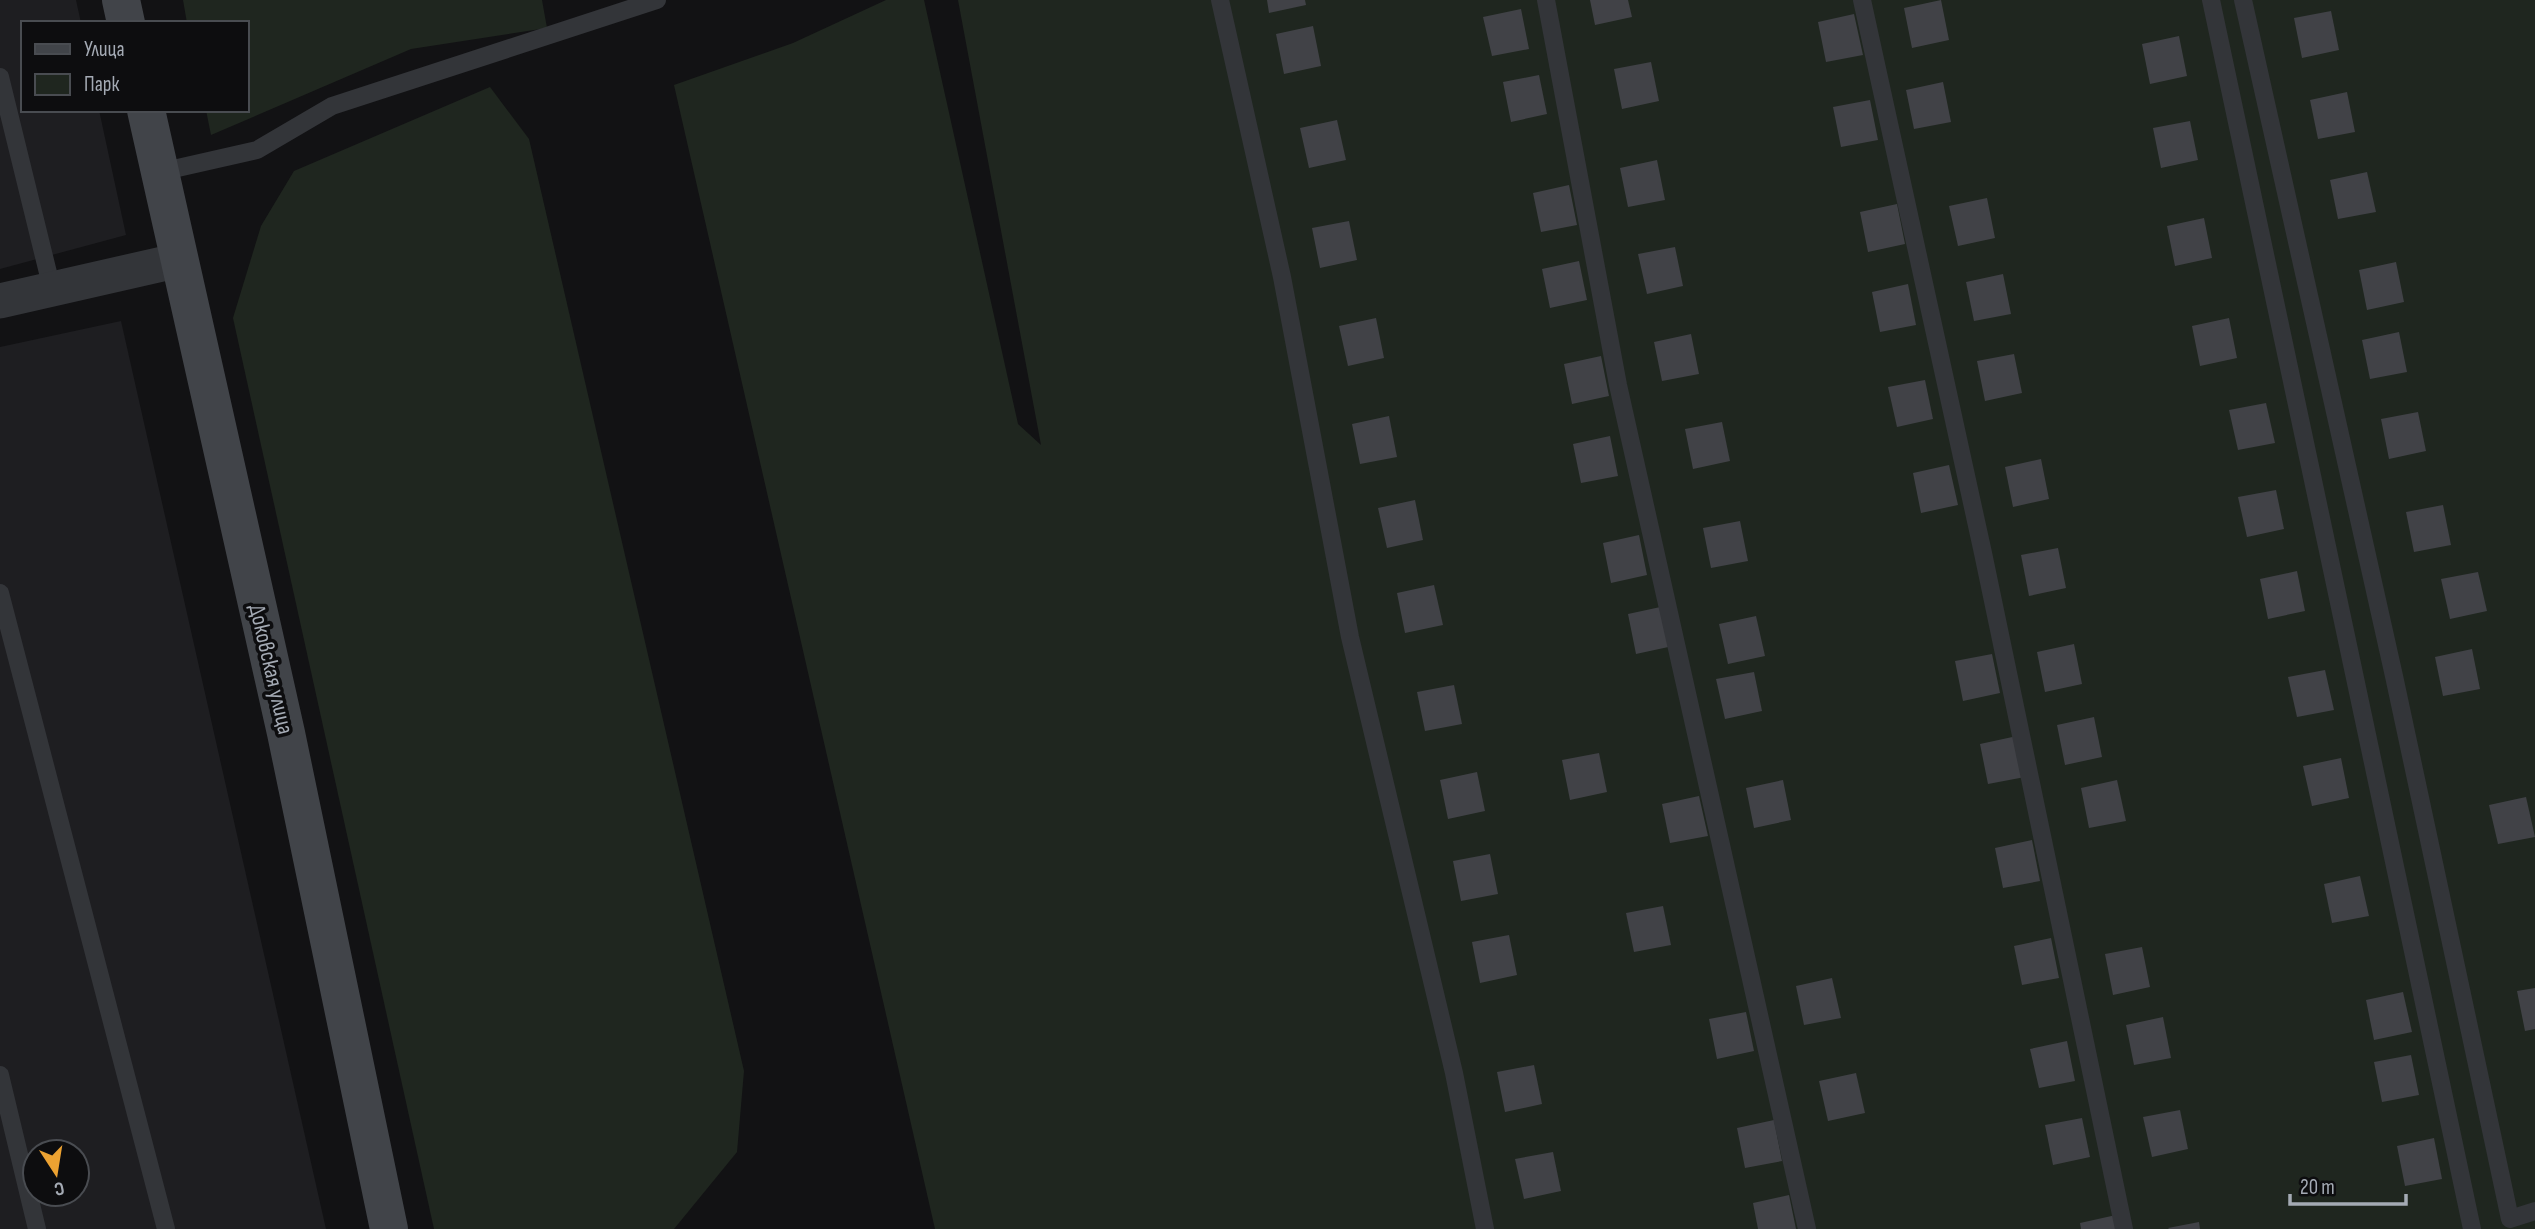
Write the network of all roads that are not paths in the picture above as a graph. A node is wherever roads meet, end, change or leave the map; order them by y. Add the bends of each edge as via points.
1 (121, 0) edge
2 (657, 0) edge
3 (1220, 0) edge
4 (1546, 0) edge
5 (1862, 0) edge
6 (2211, 0) edge
7 (2243, 0) edge
8 (126, 21) edge
9 (0, 77) edge
10 (146, 112) edge
11 (160, 172) junction
12 (180, 260) junction
13 (52, 289) junction
14 (0, 301) edge
15 (0, 593) edge
16 (0, 1075) edge
17 (2535, 1211) edge
18 (37, 1229) edge
19 (166, 1229) edge
20 (389, 1229) edge
21 (1485, 1229) edge
22 (1807, 1229) edge
23 (2124, 1229) edge
24 (2472, 1229) edge

1 - 8 main road
2 - 11 lane via 332,106 257,150
3 - 21 lane via 1282,277 1350,637 1454,1073
4 - 22 lane via 1618,385
5 - 23 lane
6 - 24 lane
7 - 17 lane via 2510,1219
9 - 13 lane
10 - 11 main road, Доковская улица
11 - 12 main road, Доковская улица
12 - 13 street
12 - 20 main road, Доковская улица via 289,746
13 - 14 street
15 - 19 lane
16 - 18 lane

